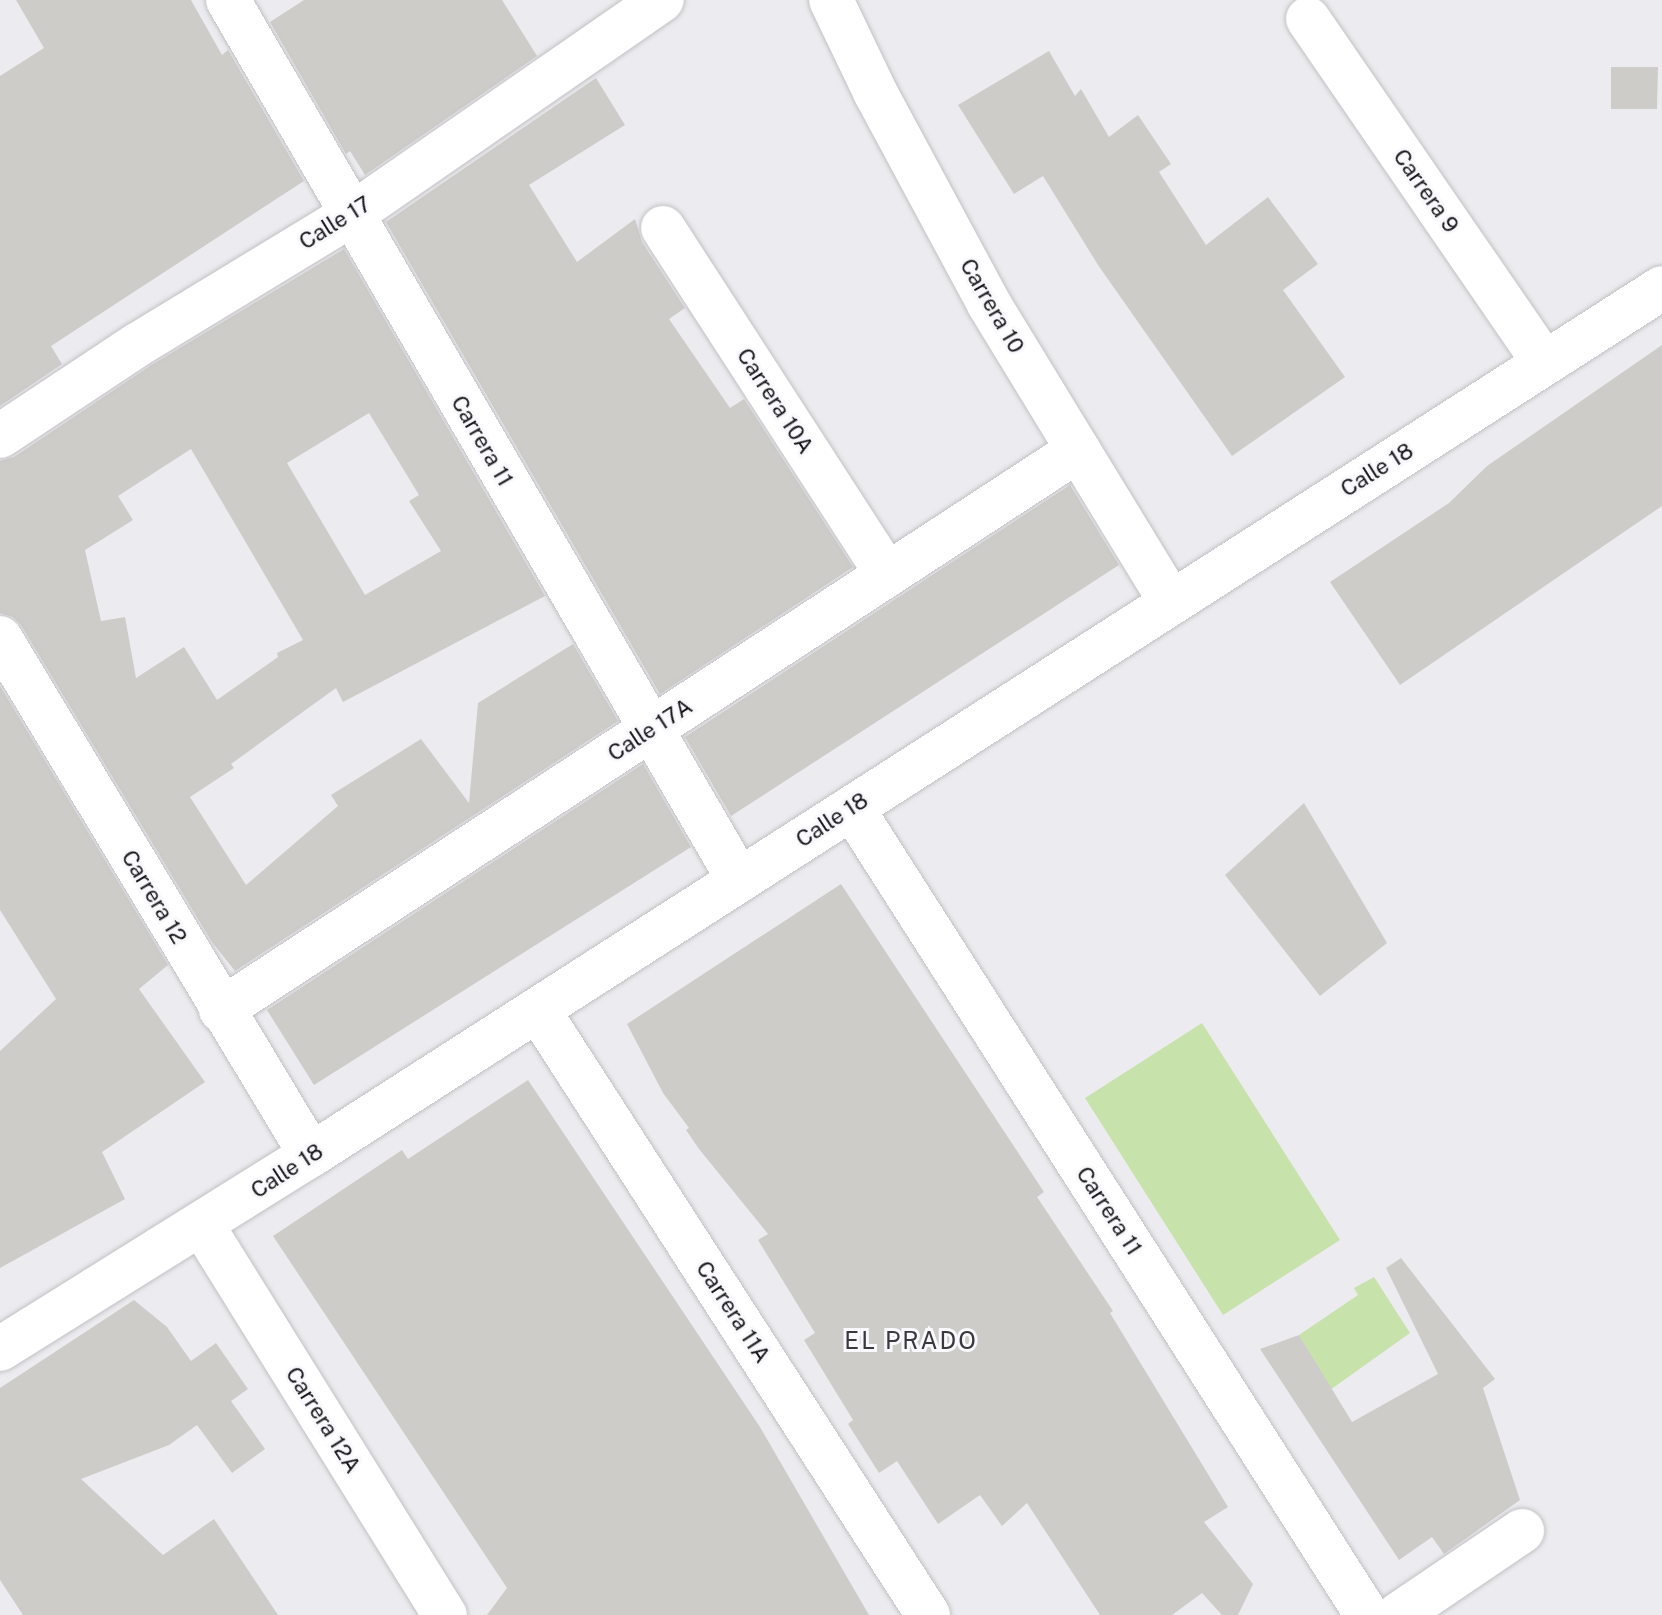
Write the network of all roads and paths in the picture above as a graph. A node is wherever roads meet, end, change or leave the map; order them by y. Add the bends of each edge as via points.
1 (228, 0) edge
2 (662, 0) edge
3 (831, 0) edge
4 (1308, 19) dead end
5 (351, 215) junction
6 (663, 228) dead end
7 (1662, 288) edge
8 (1544, 363) junction
9 (0, 436) edge
10 (1078, 450) junction
11 (887, 574) junction
12 (1171, 602) junction
13 (0, 638) edge
14 (650, 730) junction
15 (852, 808) junction
16 (739, 880) junction
17 (221, 1010) junction
18 (538, 1010) junction
19 (311, 1155) junction
20 (202, 1225) junction
21 (0, 1349) edge
22 (1522, 1531) dead end
23 (445, 1615) edge
24 (928, 1615) edge
25 (1367, 1615) edge
26 (1398, 1615) edge

1 - 5 street, Carrera 11
2 - 5 street, Calle 17
3 - 10 street, Carrera 10 via 989,304
4 - 8 street, Carrera 9
5 - 9 street, Calle 17 via 137,345
5 - 14 street, Carrera 11
6 - 11 street, Carrera 10A
7 - 8 street, Calle 18
8 - 12 street, Calle 18
10 - 11 street, Calle 17A
10 - 12 street, Carrera 10
11 - 14 street, Calle 17A
12 - 15 street, Calle 18
13 - 17 street, Carrera 12
14 - 16 street, Carrera 11
14 - 17 street, Calle 17A
15 - 16 street, Calle 18
15 - 25 street, Carrera 11
16 - 18 street, Calle 18
17 - 19 street, Carrera 12
18 - 19 street, Calle 18
18 - 24 street, Carrera 11A
19 - 20 street, Calle 18
20 - 21 street, Calle 18
20 - 23 street, Carrera 12A
22 - 26 street

